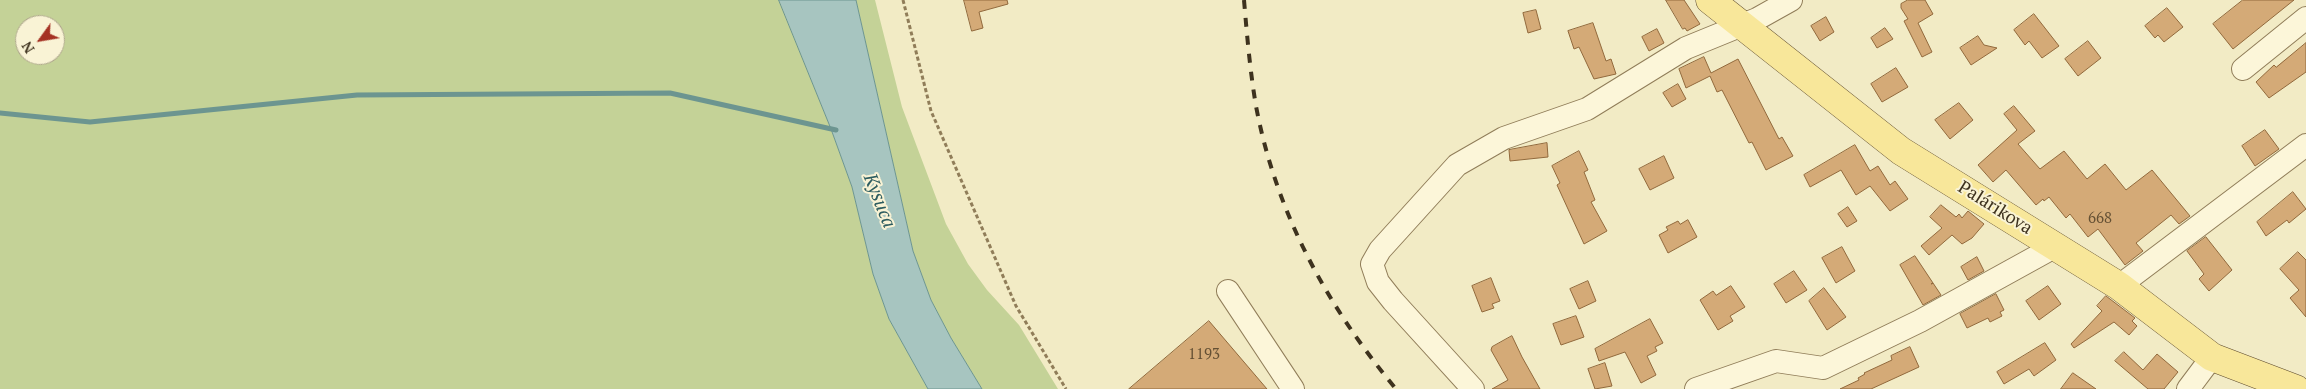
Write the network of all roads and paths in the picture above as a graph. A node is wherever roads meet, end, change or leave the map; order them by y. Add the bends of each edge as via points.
1 (903, 0) edge
2 (1710, 0) edge
3 (1792, 0) edge
4 (2306, 18) edge
5 (1743, 25) junction
6 (2242, 69) dead end
7 (2306, 145) edge
8 (2056, 246) junction
9 (2119, 286) junction
10 (1228, 291) dead end
11 (2212, 357) junction
12 (1066, 389) edge
13 (1293, 389) edge
14 (1473, 389) edge
15 (1696, 389) edge
16 (2188, 389) edge
17 (2296, 389) edge

1 - 12 path via 931,110 1016,306
2 - 5 main road, Palárikova
3 - 5 street
4 - 6 street
5 - 8 main road, Palárikova via 1901,151
5 - 14 street via 1686,48 1588,109 1504,138 1457,165 1380,250 1372,264 1378,282
7 - 9 street
8 - 9 main road, Palárikova
8 - 15 street via 1920,321 1823,368 1776,360
9 - 11 main road, Palárikova
10 - 13 street
11 - 16 street
11 - 17 main road, Palárikova

